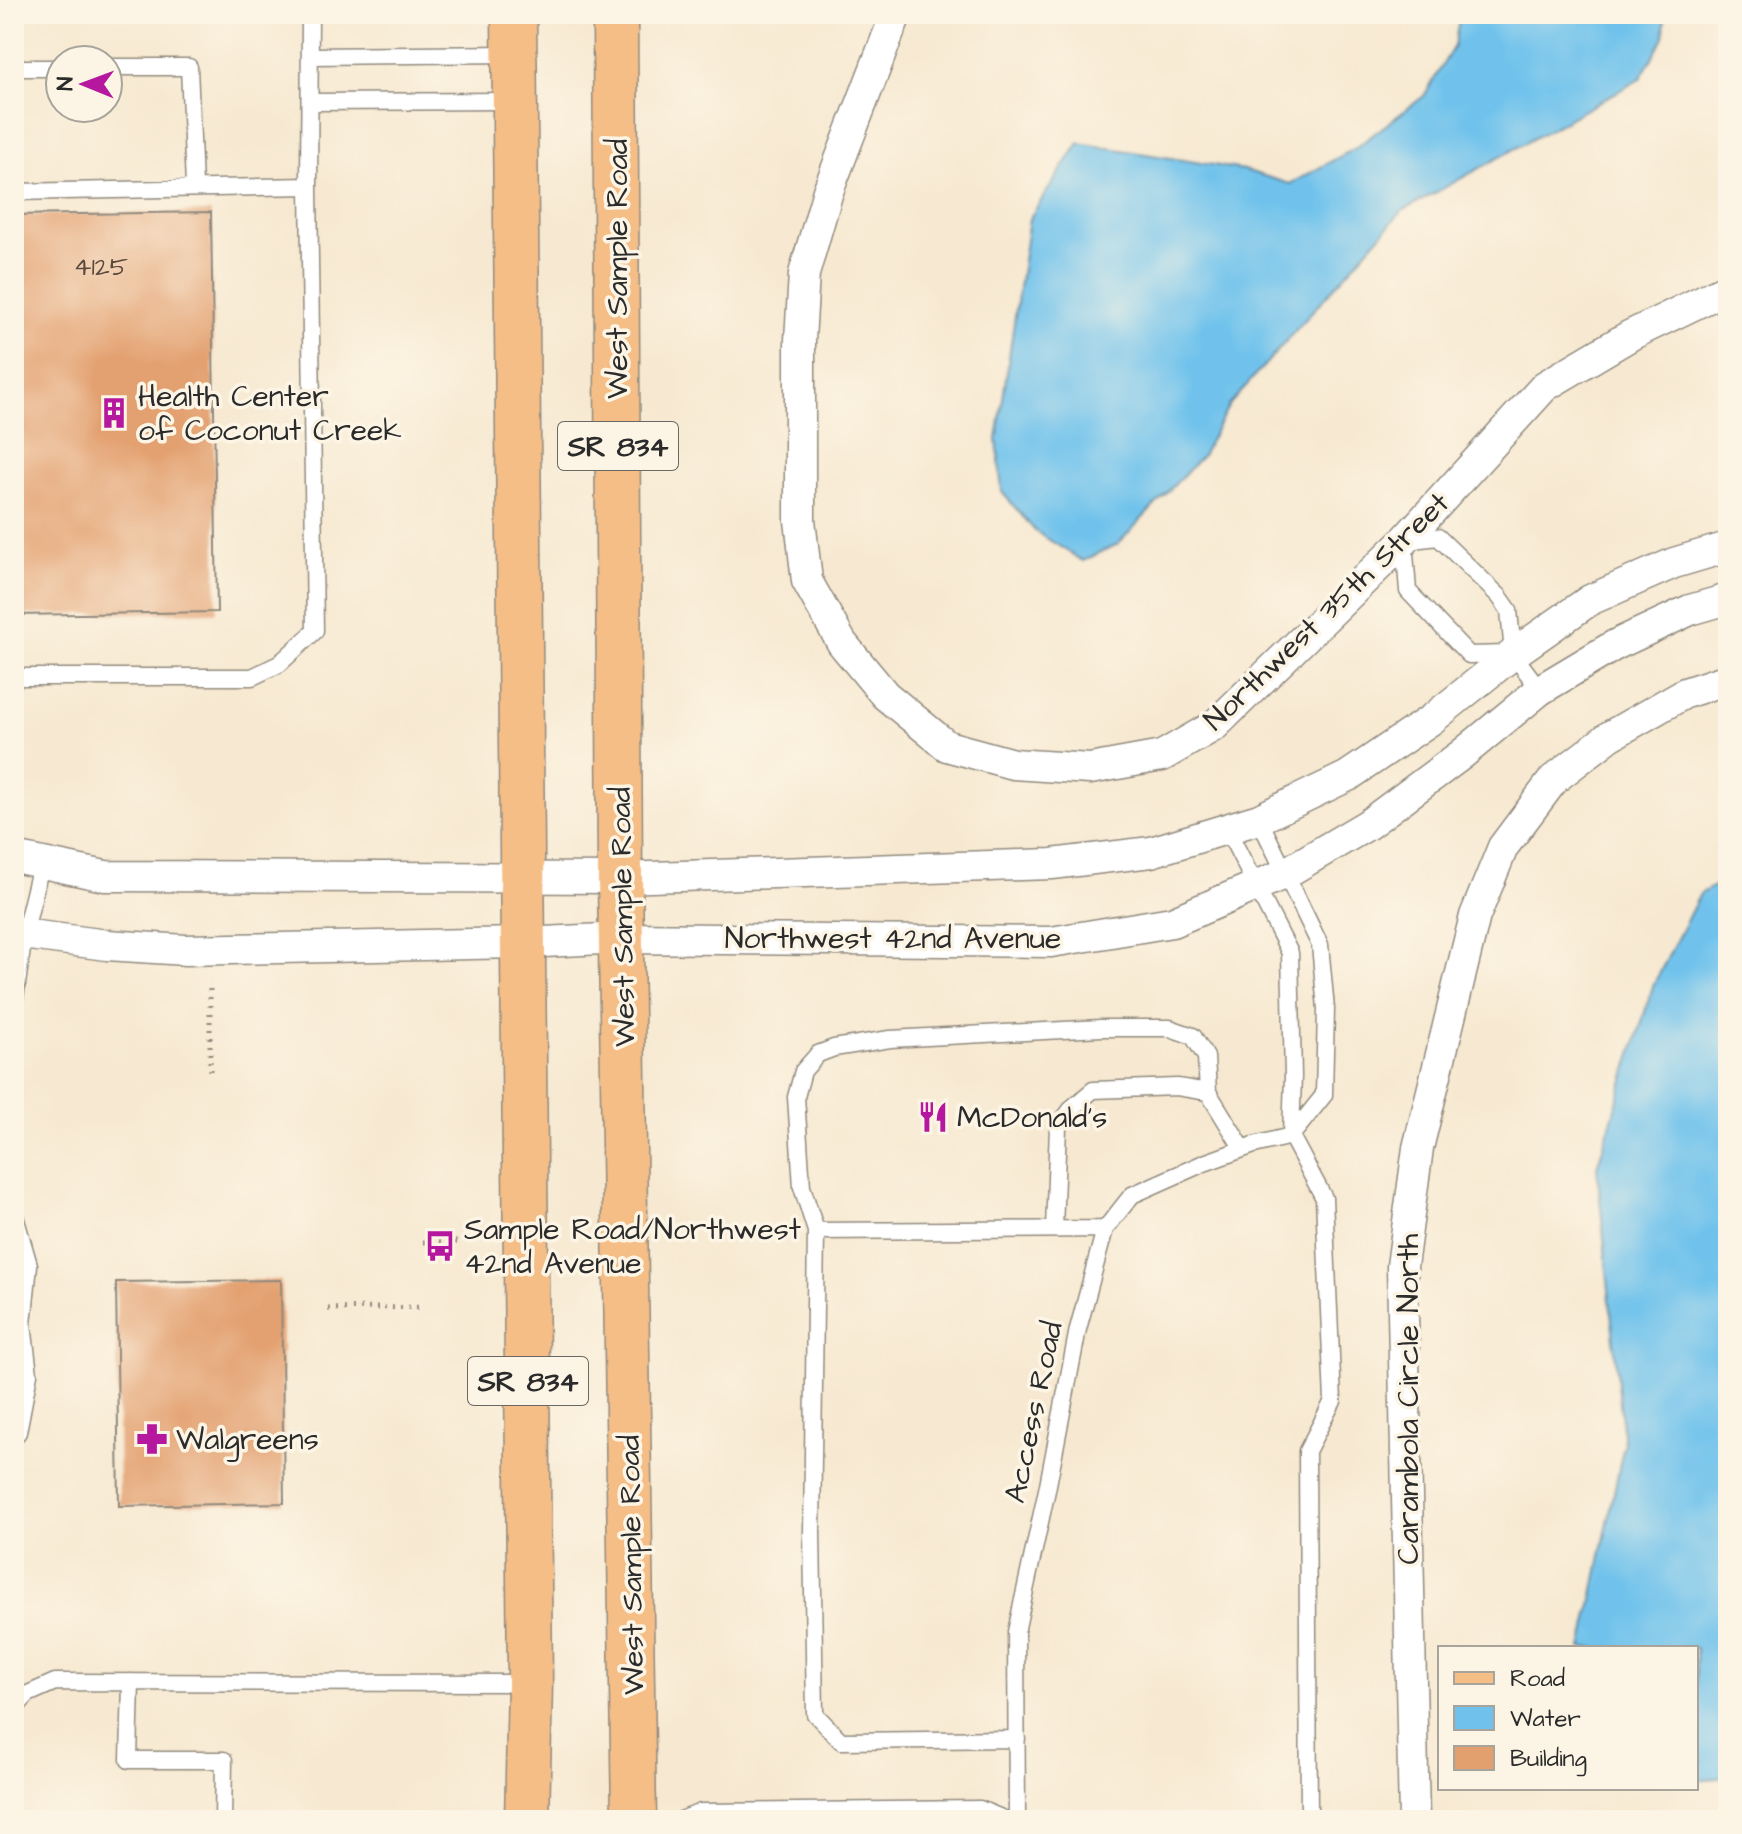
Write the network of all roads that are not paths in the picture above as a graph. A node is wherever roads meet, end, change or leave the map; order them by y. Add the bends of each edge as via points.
1 (310, 14) edge
2 (615, 14) edge
3 (896, 14) edge
4 (514, 34) edge
5 (311, 56) junction
6 (124, 67) edge
7 (14, 68) edge
8 (44, 68) edge
9 (515, 101) junction
10 (310, 102) junction
11 (194, 186) junction
12 (309, 186) junction
13 (14, 192) edge
14 (1728, 288) edge
15 (1404, 541) junction
16 (1728, 547) edge
17 (1728, 599) edge
18 (1513, 654) junction
19 (14, 677) edge
20 (1728, 679) edge
21 (1540, 690) junction
22 (1259, 819) junction
23 (1227, 829) junction
24 (27, 861) edge
25 (1284, 874) junction
26 (522, 877) junction
27 (620, 878) junction
28 (1255, 886) junction
29 (19, 934) edge
30 (622, 938) junction
31 (524, 943) junction
32 (14, 1005) edge
33 (1208, 1092) junction
34 (1291, 1136) junction
35 (1243, 1149) junction
36 (14, 1213) edge
37 (1054, 1229) junction
38 (1105, 1229) junction
39 (816, 1231) junction
40 (14, 1437) edge
41 (131, 1682) junction
42 (530, 1683) junction
43 (14, 1709) edge
44 (1017, 1739) junction
45 (223, 1820) edge
46 (527, 1820) edge
47 (634, 1820) edge
48 (681, 1820) edge
49 (1006, 1820) edge
50 (1017, 1820) edge
51 (1309, 1820) edge
52 (1414, 1820) edge

1 - 5 lane
2 - 27 main road, West Sample Road / SR 834
3 - 15 street, Northwest 35th Street via 828,191 804,274 800,340 800,520 807,581 842,643 885,695 947,746 1013,764 1090,769 1162,756 1214,726
4 - 5 lane
4 - 9 main road, SR 834
5 - 10 lane
6 - 11 lane via 189,67
7 - 8 lane
9 - 10 lane
9 - 26 main road, SR 834
10 - 12 lane
11 - 12 lane
11 - 13 lane
12 - 19 lane via 315,631 279,664 252,677
14 - 15 street, Northwest 35th Street via 1631,335 1545,386
15 - 18 lane via 1438,537 1499,596 1509,610
15 - 18 lane via 1408,591 1469,655
16 - 18 street via 1674,563 1590,600
17 - 21 street, Northwest 42nd Avenue via 1690,610 1615,645
18 - 21 lane
18 - 22 street via 1432,719 1348,776
20 - 52 street, Carambola Circle North via 1685,693 1610,736 1554,779 1503,847 1475,916 1418,1148 1402,1266
21 - 25 street, Northwest 42nd Avenue via 1367,825
22 - 23 street
22 - 25 lane
23 - 27 street via 1151,852 1052,864
23 - 28 lane
24 - 26 street via 105,876
24 - 29 lane
25 - 28 street, Northwest 42nd Avenue
25 - 34 lane via 1320,945 1326,1009 1324,1095
26 - 27 street
26 - 31 main road, SR 834
27 - 30 main road, West Sample Road / SR 834
28 - 30 street, Northwest 42nd Avenue via 1172,922 1051,942
28 - 34 lane via 1290,953
29 - 31 street, Northwest 42nd Avenue via 186,950
29 - 32 lane
30 - 31 street, Northwest 42nd Avenue
30 - 47 main road, West Sample Road / SR 834
31 - 42 main road, SR 834
33 - 35 lane
33 - 37 lane via 1177,1087 1093,1090 1073,1107 1058,1127
33 - 39 lane via 1206,1057 1193,1036 1170,1028 890,1039 834,1048 818,1054 803,1071 796,1097 802,1187
34 - 35 lane, Access Road
34 - 51 lane via 1324,1198 1333,1401 1307,1451
35 - 38 lane, Access Road via 1132,1195
36 - 40 lane via 29,1265 23,1324 29,1374
37 - 38 lane
37 - 39 lane
38 - 44 lane, Access Road via 1078,1329 1016,1632
39 - 44 lane via 815,1714 841,1741
41 - 42 lane
41 - 43 lane via 55,1682 28,1694
41 - 45 lane via 129,1760 224,1760
42 - 46 main road, SR 834
44 - 50 lane, Access Road
48 - 49 lane via 701,1812 980,1809

